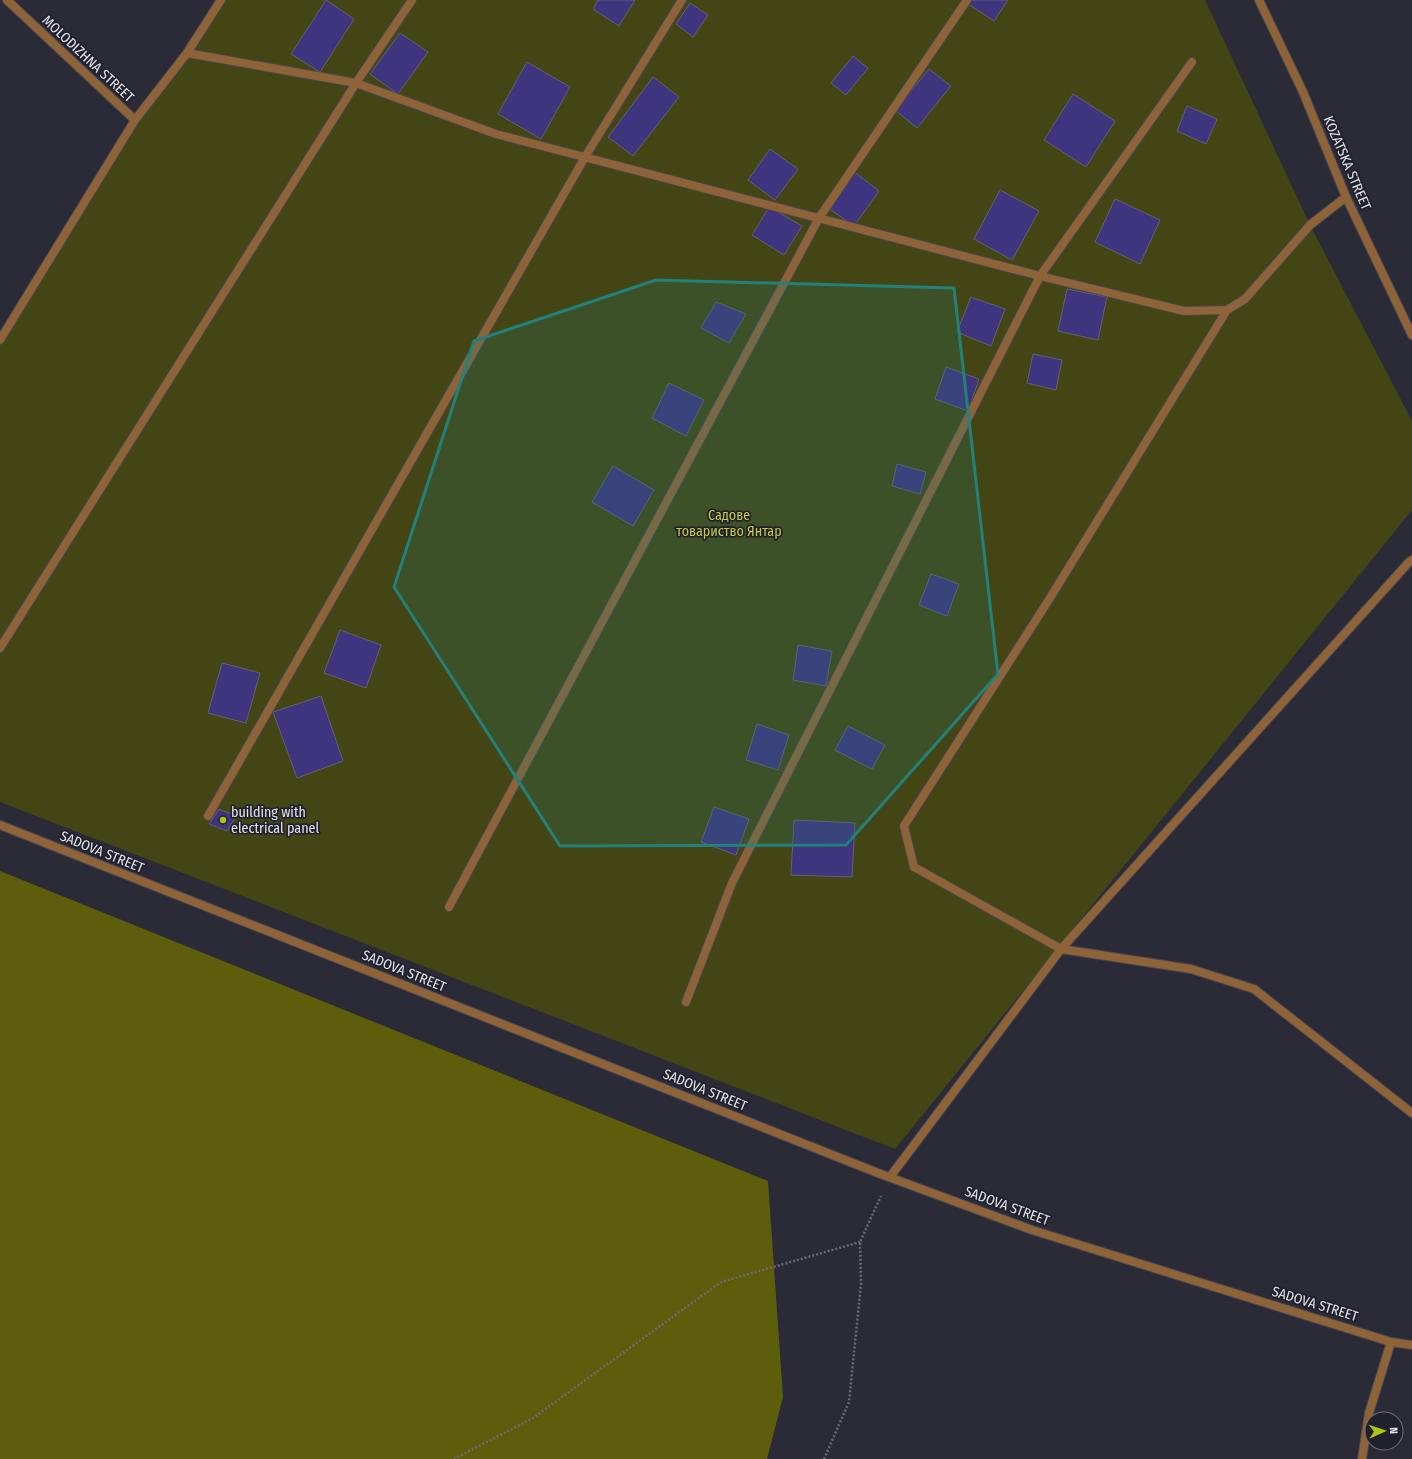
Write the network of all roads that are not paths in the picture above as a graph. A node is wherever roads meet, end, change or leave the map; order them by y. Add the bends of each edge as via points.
1 (6, 0) edge
2 (221, 0) edge
3 (412, 0) edge
4 (682, 0) edge
5 (967, 0) edge
6 (1259, 0) edge
7 (187, 53) junction
8 (1192, 62) dead end
9 (356, 83) junction
10 (135, 120) junction
11 (585, 157) junction
12 (1346, 197) junction
13 (819, 218) junction
14 (1040, 276) junction
15 (1227, 310) junction
16 (1412, 335) edge
17 (0, 340) edge
18 (1412, 560) edge
19 (0, 648) edge
20 (208, 816) dead end
21 (0, 825) edge
22 (449, 907) dead end
23 (1061, 949) junction
24 (686, 1002) dead end
25 (1412, 1113) edge
26 (890, 1177) junction
27 (1391, 1342) junction
28 (1412, 1345) edge
29 (1362, 1459) edge

1 - 10 street, MOLODIZHNA STREET
2 - 7 street
3 - 9 street
4 - 11 street
5 - 13 street
6 - 12 street, KOZATSKA STREET via 1303,92
7 - 9 street
7 - 10 street
8 - 14 street
9 - 11 street via 496,134
9 - 19 street
10 - 17 street
11 - 13 street
11 - 20 street
12 - 15 street via 1310,225 1245,299
12 - 16 street, KOZATSKA STREET
13 - 14 street
13 - 22 street
14 - 15 street via 1184,312
14 - 24 street via 732,883
15 - 23 street via 1050,598 904,826 914,867
18 - 23 street
21 - 26 street, SADOVA STREET
23 - 25 street via 1191,969 1254,989
23 - 26 street
26 - 27 street, SADOVA STREET via 1032,1230
27 - 28 street, SADOVA STREET
27 - 29 street via 1369,1413

